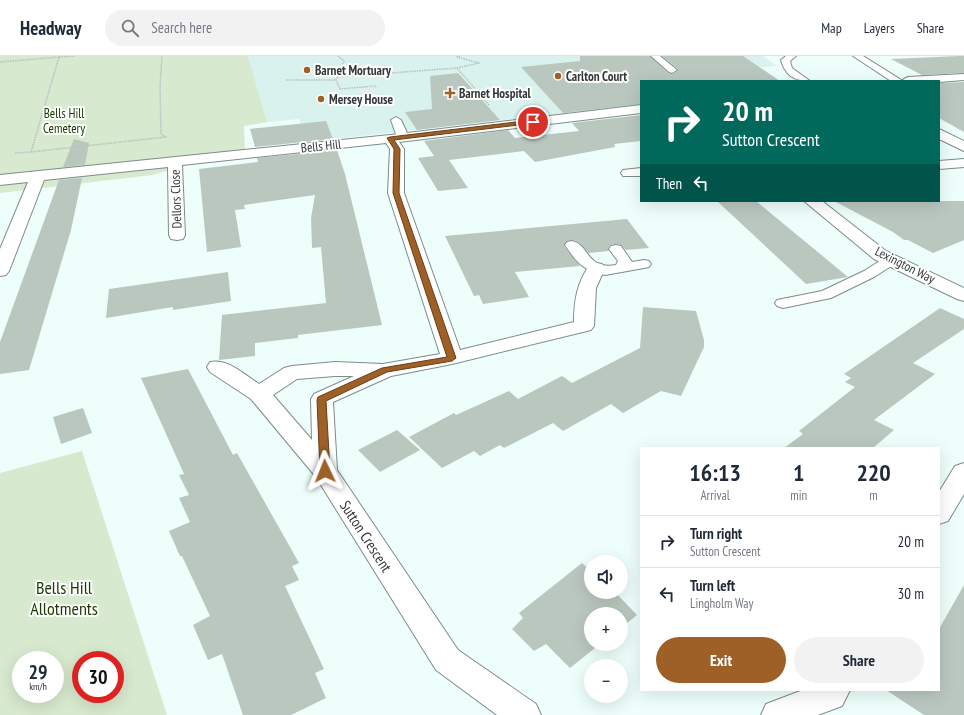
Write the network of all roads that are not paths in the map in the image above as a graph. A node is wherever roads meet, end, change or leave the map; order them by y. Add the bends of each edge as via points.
1 (655, 56) edge
2 (792, 56) edge
3 (857, 56) edge
4 (672, 70) dead end
5 (964, 77) edge
6 (804, 80) edge
7 (896, 80) edge
8 (922, 80) edge
9 (640, 109) edge
10 (396, 120) dead end
11 (940, 134) edge
12 (396, 138) junction
13 (964, 147) edge
14 (175, 162) junction
15 (964, 163) edge
16 (941, 165) dead end
17 (640, 172) edge
18 (627, 173) dead end
19 (38, 175) junction
20 (0, 180) edge
21 (813, 202) edge
22 (177, 235) dead end
23 (572, 245) dead end
24 (616, 249) dead end
25 (891, 260) junction
26 (644, 264) dead end
27 (596, 268) junction
28 (621, 268) junction
29 (0, 271) edge
30 (964, 295) edge
31 (783, 303) dead end
32 (452, 358) junction
33 (218, 367) dead end
34 (385, 370) junction
35 (258, 394) junction
36 (325, 471) junction
37 (964, 472) edge
38 (940, 512) edge
39 (833, 691) edge
40 (524, 715) edge
41 (778, 715) edge

1 - 4 lane
2 - 6 lane via 785,60 788,69
3 - 7 lane
5 - 8 street
9 - 12 street, Bells Hill
10 - 12 lane
11 - 13 street
12 - 14 street, Bells Hill
12 - 32 street via 396,193
14 - 19 street, Bells Hill
14 - 22 street, Dellors Close
15 - 16 street
17 - 18 lane
19 - 20 street, Bells Hill
19 - 29 street
21 - 25 street, Lexington Way via 880,255
23 - 27 lane via 587,264
24 - 28 lane via 625,261
25 - 30 street, Lexington Way
25 - 31 lane via 826,295
26 - 28 lane
27 - 28 lane via 605,271
27 - 32 street via 589,277 584,300 584,326
32 - 34 street
33 - 35 street, Sutton Crescent
34 - 35 street via 335,369 292,373
34 - 36 street via 322,400
35 - 36 street, Sutton Crescent
36 - 40 street, Sutton Crescent via 447,660
37 - 38 street
39 - 41 street via 831,695

